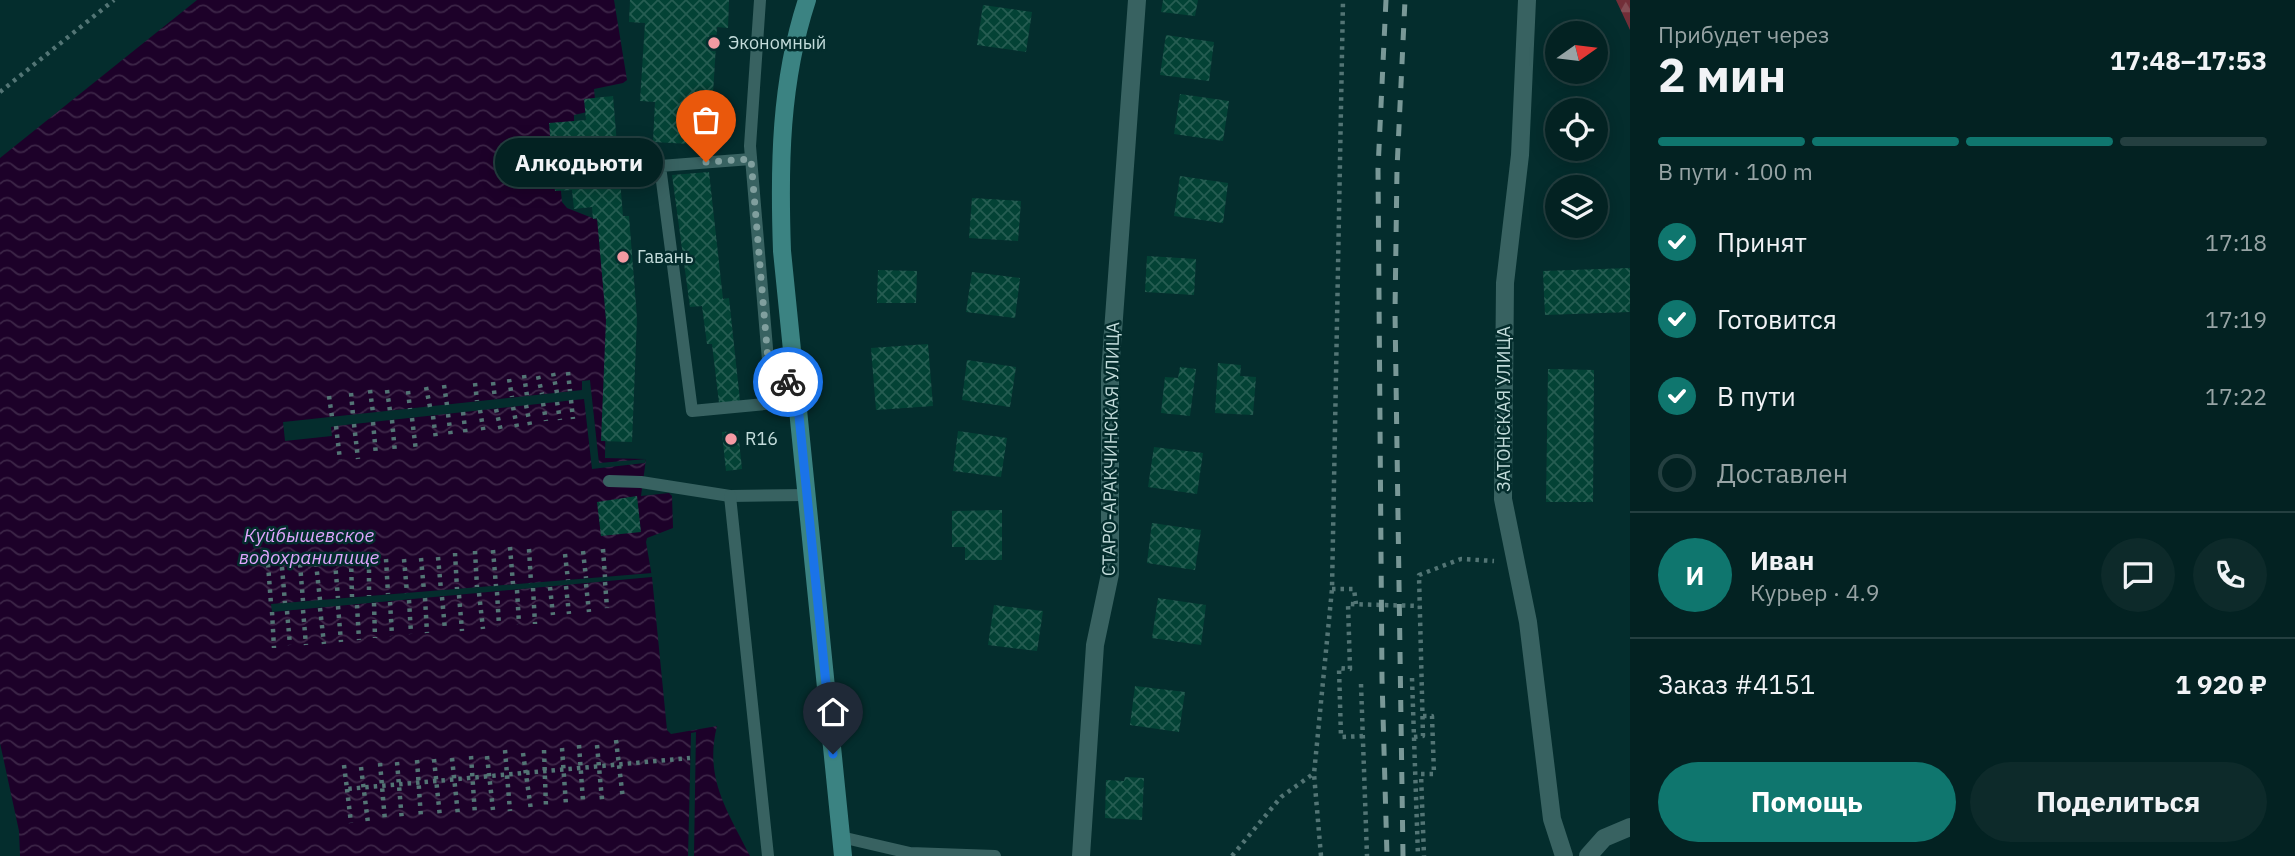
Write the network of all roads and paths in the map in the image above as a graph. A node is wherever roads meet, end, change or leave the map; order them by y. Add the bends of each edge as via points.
1 (114, 0) edge
2 (760, 0) edge
3 (807, 0) edge
4 (1343, 0) edge
5 (1527, 0) edge
6 (1134, 1) edge
7 (0, 92) edge
8 (751, 159) junction
9 (568, 372) dead end
10 (553, 373) dead end
11 (524, 375) dead end
12 (538, 376) dead end
13 (509, 379) dead end
14 (494, 382) dead end
15 (475, 383) dead end
16 (444, 385) dead end
17 (426, 387) dead end
18 (370, 390) dead end
19 (387, 390) dead end
20 (408, 391) dead end
21 (570, 391) dead end
22 (351, 393) dead end
23 (556, 393) dead end
24 (796, 393) junction
25 (542, 394) dead end
26 (329, 396) dead end
27 (527, 396) dead end
28 (512, 397) dead end
29 (495, 399) dead end
30 (571, 400) dead end
31 (477, 401) dead end
32 (557, 402) dead end
33 (543, 403) dead end
34 (447, 405) dead end
35 (526, 405) dead end
36 (430, 407) dead end
37 (513, 407) dead end
38 (410, 408) dead end
39 (496, 409) dead end
40 (480, 410) dead end
41 (390, 411) dead end
42 (463, 412) dead end
43 (373, 413) dead end
44 (448, 414) dead end
45 (354, 415) dead end
46 (433, 416) dead end
47 (332, 417) dead end
48 (412, 418) dead end
49 (573, 419) dead end
50 (392, 420) dead end
51 (559, 420) dead end
52 (546, 421) dead end
53 (373, 422) dead end
54 (354, 424) dead end
55 (530, 425) dead end
56 (336, 426) dead end
57 (517, 427) dead end
58 (501, 431) dead end
59 (484, 434) dead end
60 (451, 437) dead end
61 (466, 437) dead end
62 (436, 439) dead end
63 (416, 451) dead end
64 (395, 453) dead end
65 (376, 455) dead end
66 (358, 459) dead end
67 (341, 460) dead end
68 (609, 481) dead end
69 (806, 495) junction
70 (730, 496) junction
71 (510, 547) dead end
72 (529, 549) dead end
73 (493, 550) dead end
74 (603, 550) dead end
75 (475, 551) dead end
76 (583, 551) dead end
77 (455, 553) dead end
78 (565, 554) dead end
79 (438, 557) dead end
80 (421, 558) dead end
81 (386, 559) dead end
82 (404, 559) dead end
83 (351, 560) dead end
84 (369, 561) dead end
85 (335, 562) dead end
86 (316, 563) dead end
87 (1516, 563) junction
88 (268, 564) dead end
89 (300, 564) dead end
90 (282, 567) dead end
91 (513, 584) dead end
92 (477, 587) dead end
93 (550, 587) dead end
94 (457, 589) dead end
95 (1332, 589) junction
96 (441, 590) dead end
97 (517, 590) dead end
98 (424, 591) dead end
99 (407, 593) dead end
100 (479, 593) dead end
101 (388, 594) dead end
102 (459, 595) dead end
103 (369, 596) dead end
104 (352, 597) dead end
105 (442, 597) dead end
106 (338, 598) dead end
107 (425, 598) dead end
108 (320, 600) dead end
109 (409, 600) dead end
110 (303, 601) dead end
111 (390, 602) dead end
112 (285, 603) dead end
113 (373, 603) dead end
114 (271, 604) dead end
115 (1356, 604) junction
116 (356, 605) dead end
117 (338, 606) dead end
118 (1419, 607) junction
119 (320, 608) dead end
120 (607, 608) dead end
121 (303, 610) dead end
122 (287, 611) dead end
123 (272, 612) dead end
124 (589, 612) dead end
125 (569, 614) dead end
126 (552, 615) dead end
127 (519, 624) dead end
128 (536, 624) dead end
129 (499, 626) dead end
130 (483, 629) dead end
131 (445, 630) dead end
132 (462, 631) dead end
133 (427, 633) dead end
134 (411, 634) dead end
135 (392, 636) dead end
136 (375, 638) dead end
137 (359, 640) dead end
138 (341, 642) dead end
139 (324, 644) dead end
140 (290, 645) dead end
141 (306, 645) dead end
142 (274, 648) dead end
143 (1412, 678) dead end
144 (1361, 684) dead end
145 (1423, 716) junction
146 (1363, 736) junction
147 (1414, 737) junction
148 (616, 740) dead end
149 (579, 745) dead end
150 (597, 745) dead end
151 (562, 748) dead end
152 (505, 750) dead end
153 (544, 750) dead end
154 (523, 753) dead end
155 (471, 756) dead end
156 (487, 756) dead end
157 (452, 758) dead end
158 (690, 758) dead end
159 (435, 759) dead end
160 (417, 760) dead end
161 (397, 762) dead end
162 (380, 763) dead end
163 (344, 765) dead end
164 (618, 765) junction
165 (361, 767) dead end
166 (600, 767) junction
167 (581, 769) junction
168 (565, 771) junction
169 (546, 772) junction
170 (527, 774) junction
171 (1314, 774) junction
172 (508, 776) junction
173 (490, 778) junction
174 (473, 779) junction
175 (455, 780) junction
176 (437, 782) junction
177 (419, 783) junction
178 (399, 785) junction
179 (382, 786) junction
180 (365, 787) junction
181 (347, 789) junction
182 (623, 799) dead end
183 (603, 800) dead end
184 (583, 802) dead end
185 (566, 805) dead end
186 (546, 807) dead end
187 (492, 810) dead end
188 (531, 810) dead end
189 (510, 811) dead end
190 (458, 815) dead end
191 (475, 815) dead end
192 (440, 817) dead end
193 (421, 818) dead end
194 (385, 821) dead end
195 (402, 821) dead end
196 (351, 823) dead end
197 (368, 823) dead end
198 (1630, 827) edge
199 (841, 837) junction
200 (768, 856) edge
201 (842, 856) edge
202 (995, 856) edge
203 (1081, 856) edge
204 (1232, 856) edge
205 (1321, 856) edge
206 (1367, 856) edge
207 (1418, 856) edge
208 (1424, 856) edge
209 (1564, 856) edge
210 (1588, 856) edge

1 - 7 path
2 - 8 lane
3 - 24 main road via 792,52 779,177
4 - 95 path
5 - 87 street, ЗАТОНСКАЯ УЛИЦА via 1520,155 1503,341 1503,499
6 - 203 street, СТАРО-АРАКЧИНСКАЯ УЛИЦА via 1110,373 1110,574 1095,645
8 - 24 lane via 769,372
8 - 24 lane via 660,166 692,411
9 - 21 path
10 - 23 path
11 - 27 path
12 - 25 path
13 - 28 path
14 - 29 path
15 - 31 path
16 - 34 path
17 - 36 path
18 - 43 path
19 - 41 path
20 - 38 path
22 - 45 path
24 - 69 main road
26 - 47 path
30 - 49 path
32 - 51 path
33 - 52 path
35 - 55 path
37 - 57 path
39 - 58 path
40 - 59 path
42 - 61 path
44 - 60 path
46 - 62 path
48 - 63 path
50 - 64 path
53 - 65 path
54 - 66 path
56 - 67 path
68 - 70 lane
69 - 70 lane
69 - 199 main road
70 - 200 lane
71 - 91 path
72 - 128 path
73 - 129 path
74 - 120 path
75 - 92 path
76 - 124 path
77 - 94 path
78 - 125 path
79 - 96 path
80 - 98 path
81 - 101 path
82 - 99 path
83 - 104 path
84 - 103 path
85 - 106 path
86 - 108 path
87 - 118 path via 1461,559 1419,575
87 - 209 street, ЗАТОНСКАЯ УЛИЦА via 1528,622 1552,819
88 - 114 path
89 - 110 path
90 - 112 path
93 - 126 path
95 - 115 path via 1354,589
95 - 171 path
97 - 127 path
100 - 130 path
102 - 132 path
105 - 131 path
107 - 133 path
109 - 134 path
111 - 135 path
113 - 136 path
115 - 118 path
115 - 146 path via 1349,604 1350,669 1339,668 1341,737
116 - 137 path
117 - 138 path
118 - 145 path
119 - 139 path
121 - 141 path
122 - 140 path
123 - 142 path
143 - 147 path
144 - 146 path
145 - 147 path via 1423,736
145 - 208 path via 1432,716 1434,774 1421,774
146 - 206 path
147 - 207 path
148 - 164 path
149 - 167 path
150 - 166 path
151 - 168 path
152 - 172 path
153 - 169 path
154 - 170 path
155 - 174 path
156 - 173 path
157 - 175 path
158 - 164 path
159 - 176 path
160 - 177 path
161 - 178 path
162 - 179 path
163 - 181 path
164 - 166 path
164 - 182 path
165 - 180 path
166 - 167 path
166 - 183 path
167 - 168 path
167 - 184 path
168 - 169 path
168 - 185 path
169 - 170 path
169 - 186 path
170 - 172 path
170 - 188 path
171 - 204 path via 1281,797
171 - 205 path
172 - 173 path
172 - 189 path
173 - 174 path
173 - 187 path
174 - 175 path
174 - 191 path
175 - 176 path
175 - 190 path
176 - 177 path
176 - 192 path
177 - 178 path
177 - 193 path
178 - 179 path
178 - 195 path
179 - 180 path
179 - 194 path
180 - 181 path
180 - 197 path
181 - 196 path
198 - 210 street via 1604,838
199 - 201 main road
199 - 202 lane via 911,853

